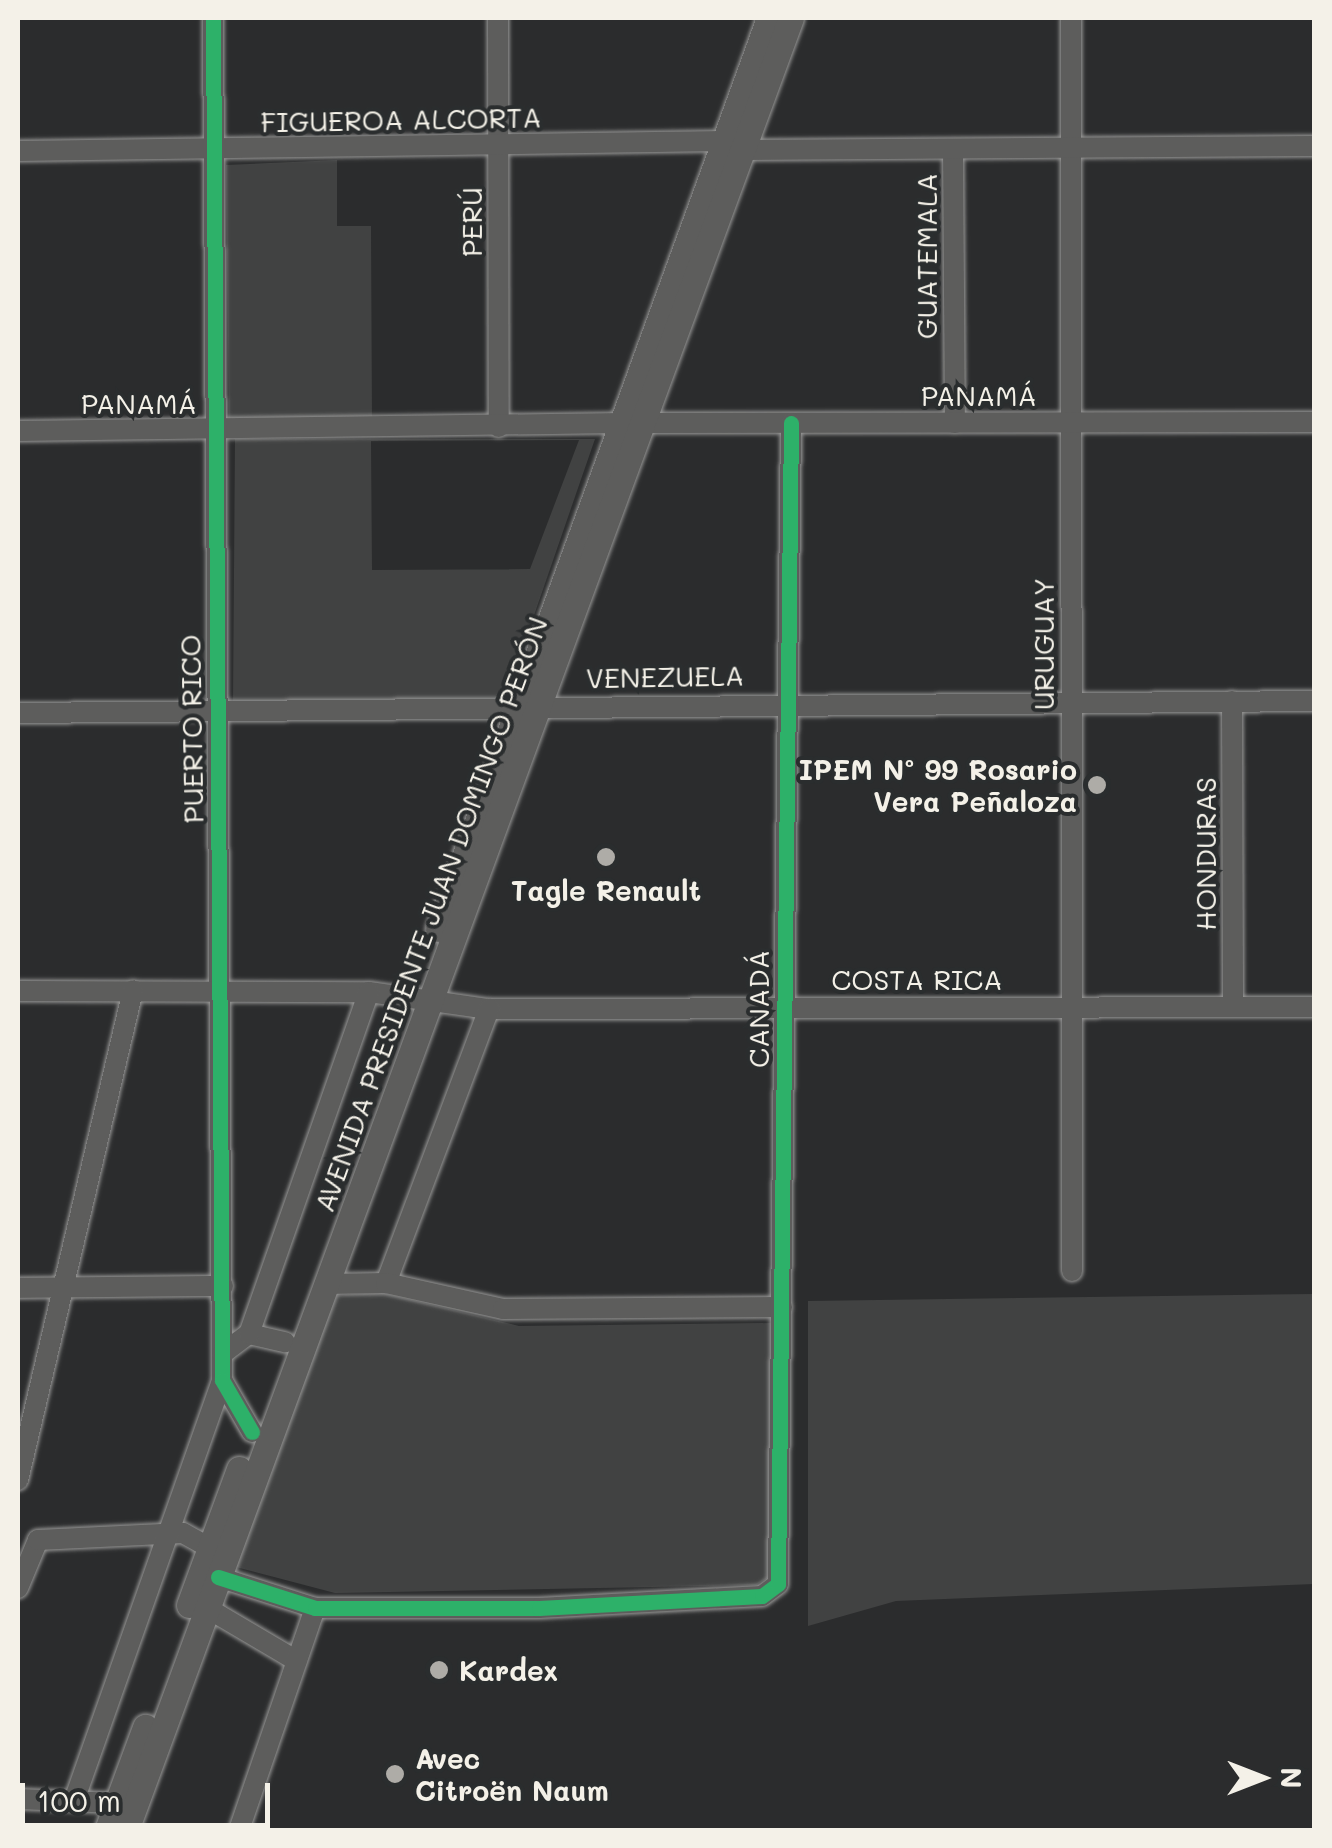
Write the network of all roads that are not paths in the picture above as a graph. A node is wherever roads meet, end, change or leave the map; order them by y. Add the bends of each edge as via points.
1 (213, 18) edge
2 (498, 18) edge
3 (769, 18) edge
4 (791, 18) edge
5 (1071, 18) edge
6 (734, 145) junction
7 (498, 146) junction
8 (1314, 146) edge
9 (953, 148) junction
10 (1070, 148) junction
11 (212, 150) junction
12 (18, 151) edge
13 (1314, 422) edge
14 (632, 423) junction
15 (954, 423) junction
16 (1070, 423) junction
17 (791, 424) junction
18 (499, 427) junction
19 (214, 430) junction
20 (18, 431) edge
21 (1071, 700) junction
22 (1232, 700) junction
23 (1314, 701) edge
24 (786, 702) junction
25 (530, 709) junction
26 (216, 712) junction
27 (18, 713) edge
28 (219, 989) junction
29 (133, 990) junction
30 (18, 991) edge
31 (369, 992) junction
32 (422, 997) junction
33 (1072, 1006) junction
34 (1314, 1006) edge
35 (782, 1007) junction
36 (1233, 1007) junction
37 (489, 1009) junction
38 (1072, 1271) dead end
39 (386, 1283) junction
40 (324, 1284) junction
41 (223, 1286) junction
42 (63, 1287) junction
43 (18, 1288) edge
44 (782, 1308) junction
45 (248, 1334) junction
46 (285, 1342) junction
47 (222, 1354) junction
48 (222, 1380) junction
49 (252, 1432) junction
50 (18, 1480) edge
51 (18, 1525) edge
52 (166, 1534) junction
53 (35, 1541) junction
54 (210, 1548) junction
55 (218, 1577) junction
56 (18, 1588) edge
57 (207, 1608) junction
58 (315, 1608) junction
59 (297, 1661) junction
60 (18, 1798) edge
61 (74, 1798) junction
62 (117, 1803) junction
63 (107, 1830) edge
64 (126, 1830) edge
65 (238, 1830) edge

1 - 11 street, PUERTO RICO
2 - 7 street, PERÚ
3 - 6 main road, AVENIDA PRESIDENTE JUAN DOMINGO PERÓN
4 - 6 main road, AVENIDA PRESIDENTE JUAN DOMINGO PERÓN
5 - 10 street, URUGUAY
6 - 7 street, FIGUEROA ALCORTA
6 - 9 street, FIGUEROA ALCORTA
6 - 14 main road, AVENIDA PRESIDENTE JUAN DOMINGO PERÓN
7 - 11 street, FIGUEROA ALCORTA
7 - 18 street, PERÚ
8 - 10 street, FIGUEROA ALCORTA
9 - 10 street, FIGUEROA ALCORTA
9 - 15 street, GUATEMALA
10 - 16 street, URUGUAY
11 - 12 street, FIGUEROA ALCORTA
11 - 19 street, PUERTO RICO
13 - 16 street, PANAMÁ
14 - 17 street, PANAMÁ
14 - 18 street, PANAMÁ
14 - 25 main road, AVENIDA PRESIDENTE JUAN DOMINGO PERÓN
15 - 16 street, PANAMÁ
15 - 17 street, PANAMÁ
16 - 21 street, URUGUAY
17 - 24 street, CANADÁ
18 - 19 street, PANAMÁ
19 - 20 street, PANAMÁ
19 - 26 street, PUERTO RICO
21 - 22 street, VENEZUELA
21 - 24 street, VENEZUELA
21 - 33 street, URUGUAY
22 - 23 street, VENEZUELA
22 - 36 street, HONDURAS
24 - 25 street, VENEZUELA
24 - 35 street, CANADÁ
25 - 26 street, VENEZUELA
25 - 32 main road, AVENIDA PRESIDENTE JUAN DOMINGO PERÓN
26 - 27 street, VENEZUELA
26 - 28 street, PUERTO RICO
28 - 29 street
28 - 31 street
28 - 41 street, PUERTO RICO
29 - 30 street
29 - 42 street
31 - 32 street
31 - 45 street
32 - 37 street, COSTA RICA
32 - 40 main road, AVENIDA PRESIDENTE JUAN DOMINGO PERÓN
32 - 46 main road, AVENIDA PRESIDENTE JUAN DOMINGO PERÓN
33 - 35 street, COSTA RICA
33 - 36 street, COSTA RICA
33 - 38 street, URUGUAY
34 - 36 street, COSTA RICA
35 - 37 street, COSTA RICA
35 - 44 street, CANADÁ
37 - 39 street
39 - 40 street
39 - 44 street via 503,1308
40 - 55 main road, AVENIDA PRESIDENTE JUAN DOMINGO PERÓN
41 - 42 street
41 - 47 street, PUERTO RICO
42 - 43 street
42 - 50 street
44 - 58 street, CANADÁ via 782,1574 771,1591 539,1608
45 - 46 street
45 - 47 street
46 - 49 main road, AVENIDA PRESIDENTE JUAN DOMINGO PERÓN
47 - 48 street, PUERTO RICO
48 - 49 street, PUERTO RICO
48 - 52 street
49 - 54 main road, AVENIDA PRESIDENTE JUAN DOMINGO PERÓN
51 - 53 street
52 - 53 street
52 - 54 street
52 - 61 street
53 - 56 street
54 - 62 main road, AVENIDA PRESIDENTE JUAN DOMINGO PERÓN
55 - 57 main road, AVENIDA PRESIDENTE JUAN DOMINGO PERÓN
55 - 58 street
57 - 59 street
57 - 64 main road, AVENIDA PRESIDENTE JUAN DOMINGO PERÓN
58 - 59 street
59 - 65 street
60 - 61 street
61 - 62 street
62 - 63 main road, AVENIDA PRESIDENTE JUAN DOMINGO PERÓN

